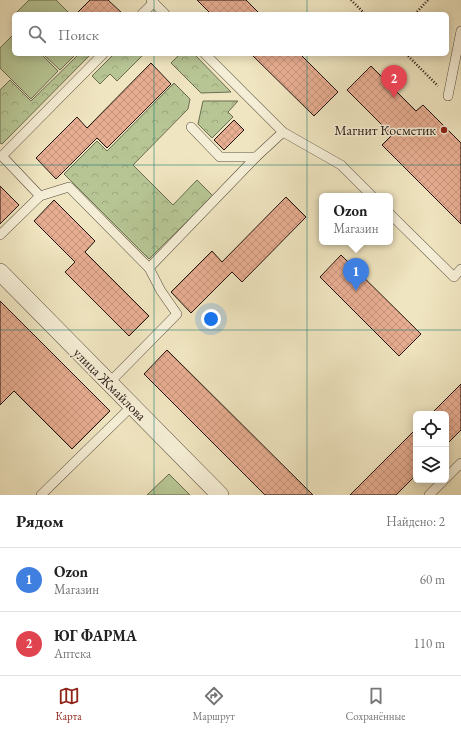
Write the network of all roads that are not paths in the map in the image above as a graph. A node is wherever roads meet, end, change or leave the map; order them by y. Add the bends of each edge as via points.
1 (152, 1) edge
2 (144, 12) edge
3 (163, 12) edge
4 (461, 31) edge
5 (101, 56) edge
6 (207, 56) edge
7 (448, 96) road end
8 (191, 127) dead end
9 (283, 132) junction
10 (1, 155) edge
11 (256, 157) junction
12 (369, 193) edge
13 (40, 196) junction
14 (393, 217) edge
15 (0, 235) edge
16 (149, 268) junction
17 (461, 269) edge
18 (0, 272) edge
19 (109, 383) junction
20 (132, 406) junction
21 (461, 463) edge
22 (449, 475) edge
23 (441, 483) edge
24 (42, 495) edge
25 (220, 495) edge
26 (429, 495) edge

1 - 2 lane
1 - 3 lane
4 - 7 lane
5 - 10 lane
6 - 9 lane
8 - 11 lane via 220,157
9 - 11 lane
9 - 12 lane via 341,165
10 - 13 lane
11 - 16 lane
13 - 15 lane
13 - 16 lane via 69,187
14 - 17 lane via 454,277
16 - 19 lane via 177,314
18 - 19 street, улица Жмайлова
19 - 20 street, улица Жмайлова
20 - 24 lane
20 - 25 street, улица Жмайлова
21 - 22 lane
23 - 26 lane

